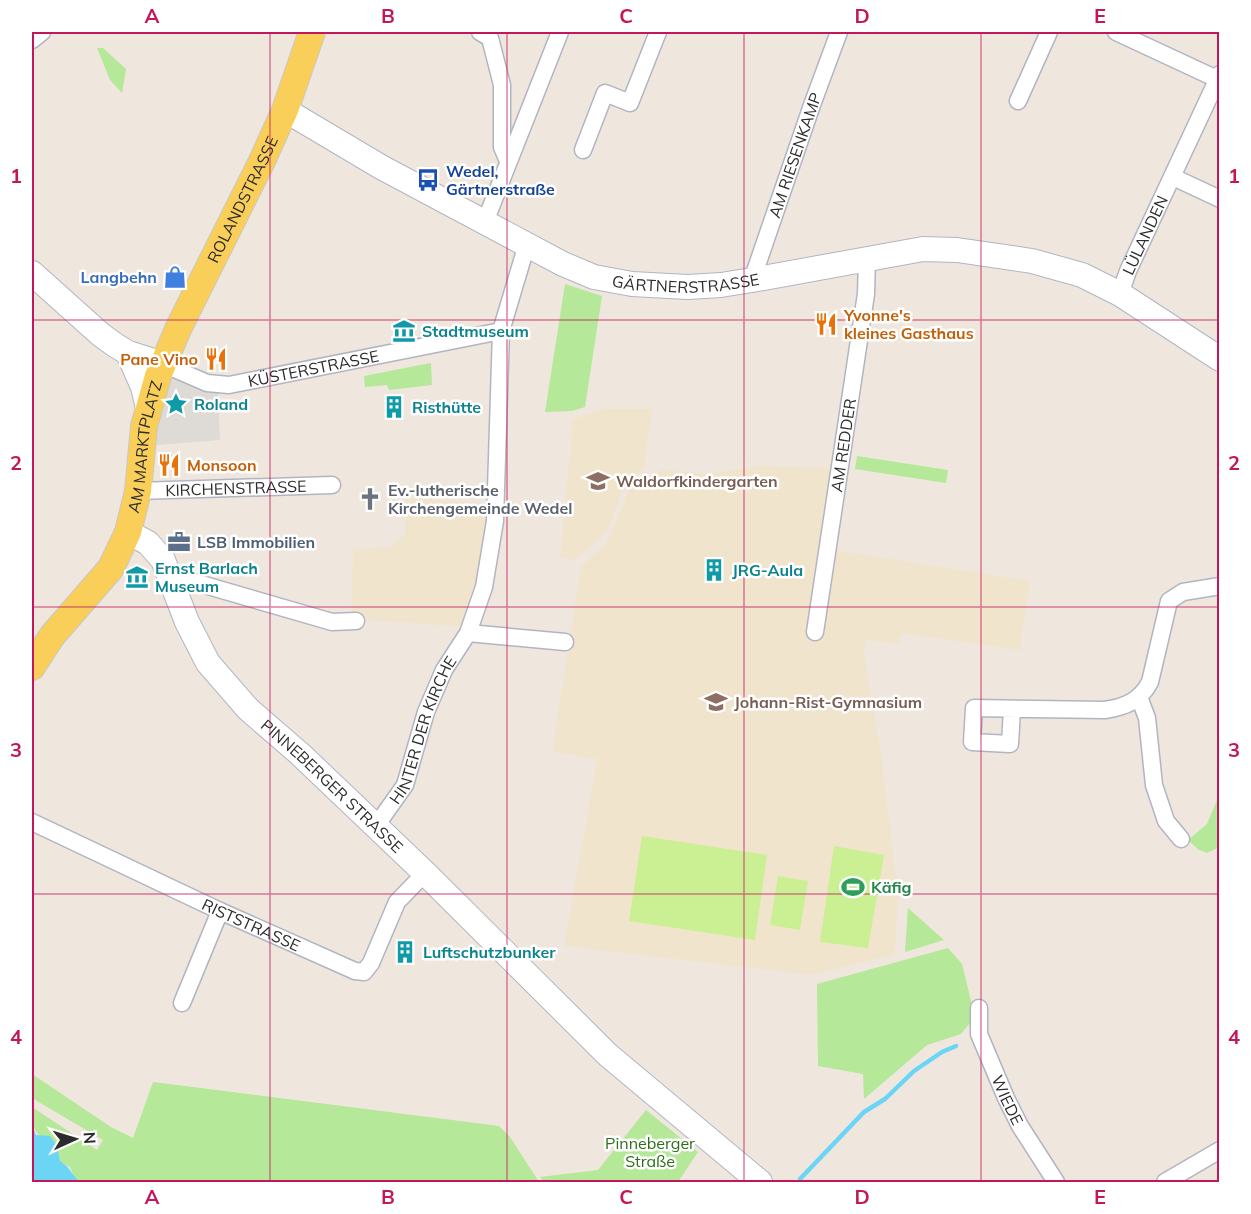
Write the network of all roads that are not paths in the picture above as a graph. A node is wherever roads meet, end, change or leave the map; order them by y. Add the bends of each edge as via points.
1 (42, 32) edge
2 (480, 32) edge
3 (560, 32) edge
4 (657, 32) edge
5 (839, 32) edge
6 (1049, 32) edge
7 (1116, 32) edge
8 (308, 33) edge
9 (32, 40) edge
10 (1218, 77) edge
11 (1018, 101) dead end
12 (285, 110) junction
13 (583, 150) dead end
14 (508, 161) junction
15 (1173, 177) junction
16 (1220, 199) edge
17 (484, 222) junction
18 (526, 248) junction
19 (867, 258) junction
20 (32, 273) edge
21 (752, 280) junction
22 (1120, 294) junction
23 (501, 335) junction
24 (128, 353) junction
25 (1220, 359) edge
26 (163, 364) junction
27 (148, 408) junction
28 (332, 485) dead end
29 (138, 491) junction
30 (128, 532) junction
31 (170, 575) junction
32 (1220, 586) edge
33 (356, 621) dead end
34 (816, 632) dead end
35 (468, 633) junction
36 (565, 642) dead end
37 (32, 667) edge
38 (1139, 697) junction
39 (1012, 708) dead end
40 (32, 822) edge
41 (376, 826) junction
42 (1181, 839) dead end
43 (425, 873) junction
44 (220, 911) junction
45 (182, 1003) dead end
46 (979, 1008) dead end
47 (1220, 1150) edge
48 (760, 1182) edge
49 (1056, 1182) edge
50 (1165, 1182) edge

1 - 9 street
2 - 14 street via 490,38 502,85 502,147
3 - 14 street
4 - 13 street via 630,103 605,93
5 - 21 street, AM RIESENKAMP
6 - 11 street
7 - 10 street
8 - 12 main road, ROLANDSTRASSE
10 - 15 street, LÜLANDEN
12 - 17 street, GÄRTNERSTRASSE
12 - 26 main road, ROLANDSTRASSE
14 - 17 street
15 - 16 street, LÜLANDEN
15 - 22 street, LÜLANDEN
17 - 18 street, GÄRTNERSTRASSE
18 - 21 street, GÄRTNERSTRASSE via 594,277 632,284 688,287
18 - 23 street, HINTER DER KIRCHE
19 - 21 street, GÄRTNERSTRASSE
19 - 22 street, GÄRTNERSTRASSE via 922,249 957,250 1032,261 1082,274
19 - 34 street, AM REDDER via 866,294
20 - 24 street via 100,334
22 - 25 street, GÄRTNERSTRASSE
23 - 26 street, KÜSTERSTRASSE via 230,385 207,383
23 - 35 street, HINTER DER KIRCHE via 495,521 484,587
24 - 26 street
24 - 27 street
26 - 27 main road, AM MARKTPLATZ
27 - 29 main road, AM MARKTPLATZ
28 - 29 street, KIRCHENSTRASSE
29 - 30 main road, AM MARKTPLATZ
30 - 31 street, PINNEBERGER STRASSE via 154,549
30 - 37 main road, AM MARKTPLATZ via 111,568 52,636
31 - 33 street via 332,622
31 - 41 street, PINNEBERGER STRASSE via 187,622 208,663 248,709
32 - 38 street via 1183,592 1169,601 1150,682
35 - 36 street
35 - 41 street, HINTER DER KIRCHE via 444,670 426,712 405,785
38 - 39 street via 1124,707 1105,710
38 - 42 street via 1147,718 1154,785 1166,821
40 - 44 street, RISTSTRASSE
41 - 43 street, PINNEBERGER STRASSE
43 - 44 street, RISTSTRASSE via 397,902 364,972
43 - 48 street, PINNEBERGER STRASSE via 608,1055
44 - 45 street
46 - 49 street, WIEDE via 980,1034 1006,1098
47 - 50 street

